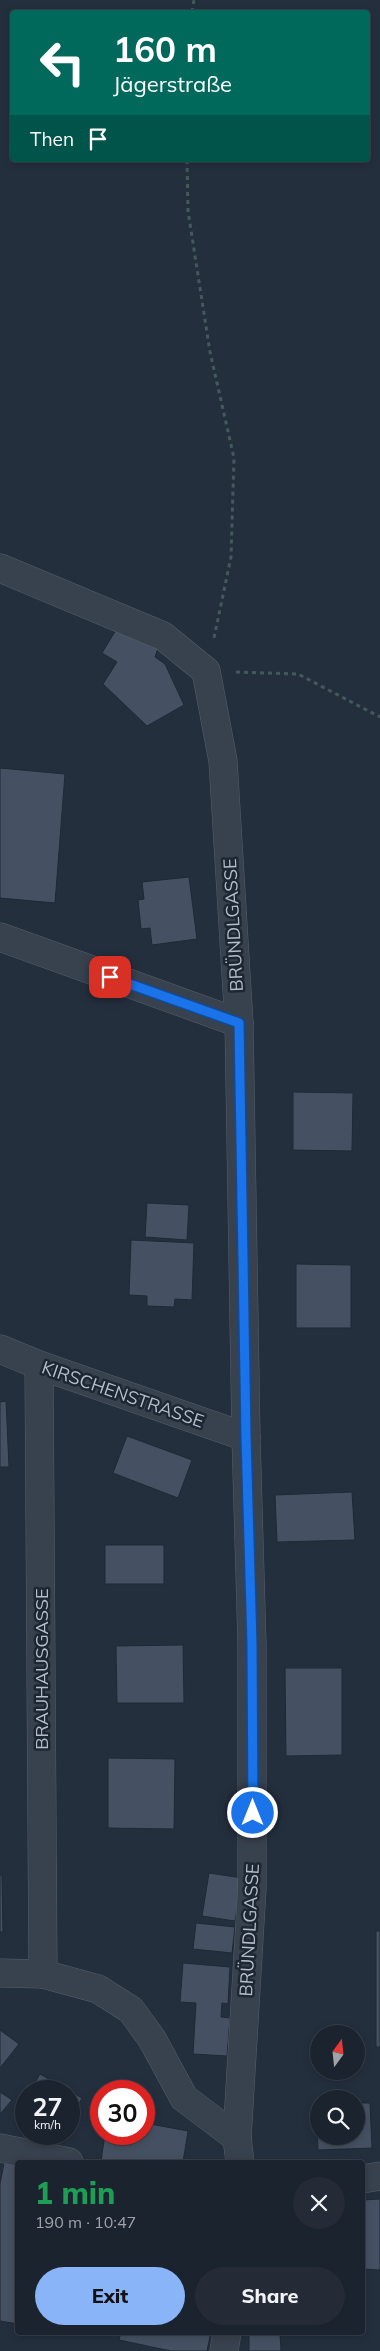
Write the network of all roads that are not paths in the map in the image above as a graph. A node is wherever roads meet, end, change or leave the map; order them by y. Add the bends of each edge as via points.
1 (0, 568) edge
2 (0, 937) edge
3 (239, 1023) junction
4 (0, 1349) edge
5 (39, 1365) junction
6 (246, 1437) junction
7 (0, 1973) edge
8 (43, 1974) junction
9 (0, 2148) edge
10 (239, 2150) edge
11 (59, 2160) edge
12 (380, 2176) edge
13 (365, 2178) edge
14 (227, 2335) edge
15 (224, 2351) edge

1 - 3 street, BRÜNDLGASSE via 163,636 206,671 223,761
2 - 3 street
3 - 6 street, BRÜNDLGASSE
4 - 5 street, KIRSCHENSTRASSE
5 - 6 street, KIRSCHENSTRASSE
5 - 8 street, BRAUHAUSGASSE
6 - 10 street, BRÜNDLGASSE via 252,1644 252,1889
7 - 8 street
8 - 10 street via 98,1989 131,2010 152,2039 184,2098
9 - 11 street
12 - 13 street
14 - 15 street

